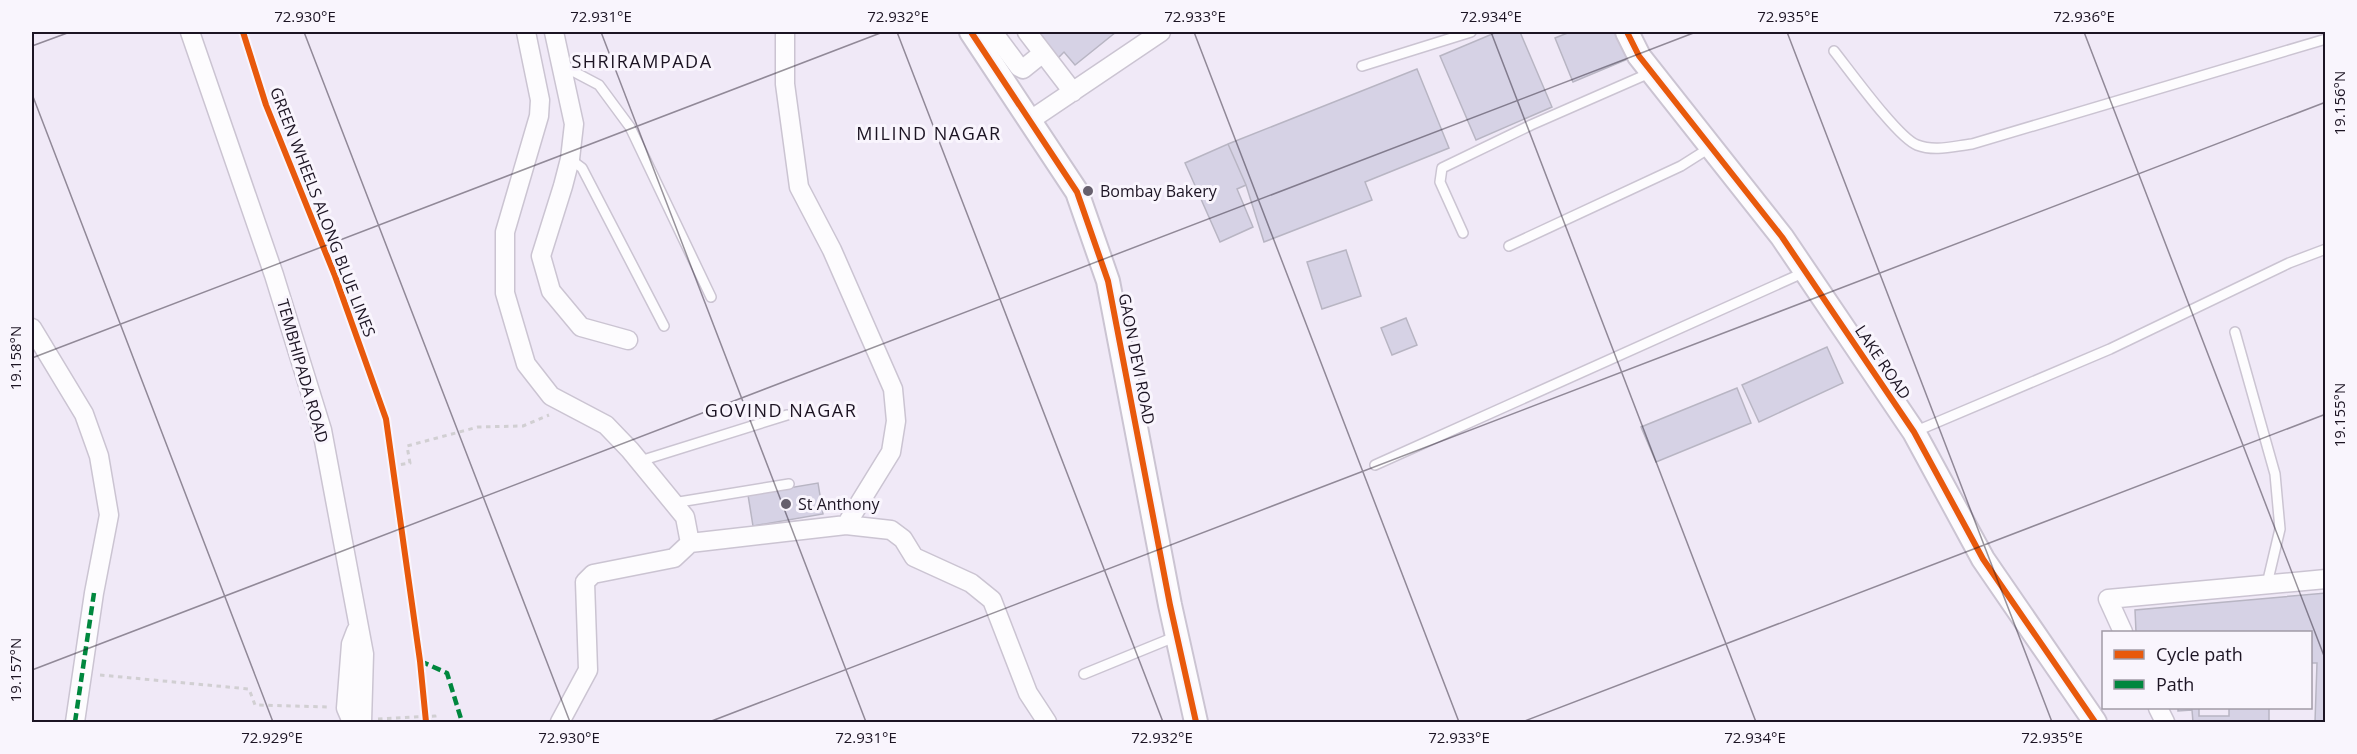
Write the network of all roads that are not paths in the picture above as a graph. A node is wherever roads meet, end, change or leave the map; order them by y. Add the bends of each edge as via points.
1 (190, 32) edge
2 (526, 32) edge
3 (554, 32) edge
4 (785, 32) edge
5 (971, 32) edge
6 (993, 32) edge
7 (1027, 32) edge
8 (1161, 32) edge
9 (1471, 32) edge
10 (1627, 32) edge
11 (2309, 32) edge
12 (2325, 39) edge
13 (2312, 43) junction
14 (1834, 51) dead end
15 (1043, 53) junction
16 (563, 66) junction
17 (1362, 66) dead end
18 (1652, 72) junction
19 (1073, 92) junction
20 (1029, 121) junction
21 (1711, 147) junction
22 (570, 159) junction
23 (1463, 233) dead end
24 (1509, 246) dead end
25 (2325, 249) edge
26 (1806, 272) junction
27 (711, 297) dead end
28 (663, 326) dead end
29 (32, 328) edge
30 (2235, 332) dead end
31 (628, 340) dead end
32 (787, 416) dead end
33 (1914, 432) junction
34 (637, 462) junction
35 (1375, 465) dead end
36 (789, 484) dead end
37 (673, 503) junction
38 (846, 525) junction
39 (690, 543) junction
40 (2325, 579) edge
41 (2267, 584) junction
42 (2122, 631) edge
43 (1177, 636) junction
44 (1084, 674) dead end
45 (2158, 709) edge
46 (360, 719) edge
47 (75, 723) edge
48 (560, 723) edge
49 (1047, 723) edge
50 (1196, 723) edge
51 (2095, 723) edge
52 (2165, 723) edge

1 - 46 street, TEMBHIPADA ROAD via 274,274 322,430 364,654
2 - 34 street via 540,108 505,232 506,293 526,364 550,396 606,425
3 - 16 street
4 - 38 street via 785,84 799,187 832,250 893,388 896,422 891,452
5 - 20 street, GAON DEVI ROAD
6 - 15 street via 1018,67 1023,69
7 - 15 street
8 - 19 street
9 - 17 lane
10 - 18 street, LAKE ROAD
11 - 13 lane
12 - 13 lane
13 - 14 lane via 1972,144 1937,149 1916,145 1897,129
15 - 19 street
16 - 22 street via 574,124
16 - 27 lane via 600,85 630,127
18 - 21 street, LAKE ROAD
18 - 23 lane via 1442,168 1440,182
19 - 20 street
20 - 43 street, GAON DEVI ROAD via 1077,192 1108,281
21 - 24 lane via 1681,166
21 - 26 street, LAKE ROAD
22 - 28 lane via 582,168
22 - 31 street via 541,256 550,291 581,327
25 - 33 lane via 2110,349
26 - 33 street, LAKE ROAD
26 - 35 lane
29 - 47 street via 84,414 99,456 109,515
30 - 41 lane via 2275,474 2280,529
32 - 34 lane
33 - 51 street, LAKE ROAD via 1983,559
34 - 37 street
36 - 37 lane
37 - 39 street via 685,517
38 - 39 street
38 - 49 street via 891,530 903,539 914,557 971,583 992,600 1028,693
39 - 48 street via 674,558 593,574 585,582 588,670
40 - 41 street
41 - 42 street via 2108,598
43 - 44 lane
43 - 50 street, GAON DEVI ROAD
45 - 52 street

